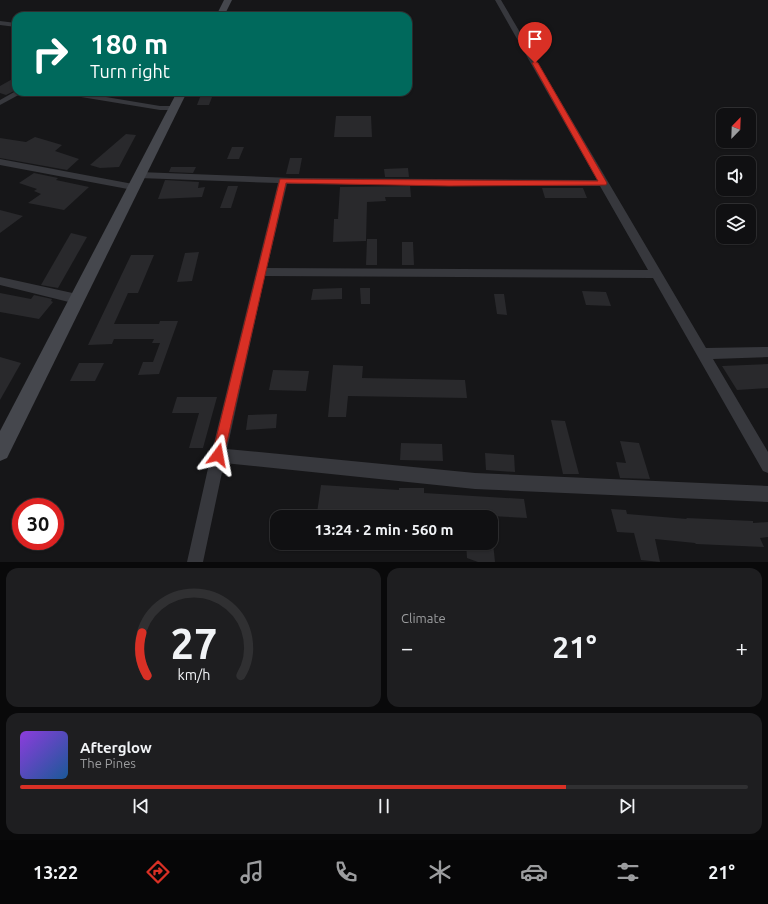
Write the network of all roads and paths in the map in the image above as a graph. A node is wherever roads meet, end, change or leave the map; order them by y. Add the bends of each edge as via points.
1 (228, 0) edge
2 (498, 0) edge
3 (222, 12) edge
4 (0, 23) edge
5 (12, 24) edge
6 (13, 96) edge
7 (88, 96) edge
8 (180, 96) edge
9 (0, 103) edge
10 (174, 108) junction
11 (0, 162) edge
12 (136, 181) junction
13 (283, 181) junction
14 (603, 183) junction
15 (261, 272) junction
16 (656, 274) junction
17 (0, 281) edge
18 (77, 299) junction
19 (768, 352) edge
20 (703, 354) junction
21 (0, 451) edge
22 (218, 455) junction
23 (768, 466) edge
24 (768, 494) edge
25 (195, 562) edge

1 - 3 street
2 - 14 street
4 - 5 street
6 - 9 street
7 - 10 street
8 - 10 street
10 - 12 street
11 - 12 street
12 - 13 street
12 - 18 street
13 - 14 street
13 - 15 street
14 - 16 street
15 - 16 street
15 - 22 street
16 - 20 street
17 - 18 street
18 - 21 street
19 - 20 street
20 - 23 street
22 - 24 street via 475,481
22 - 25 street

